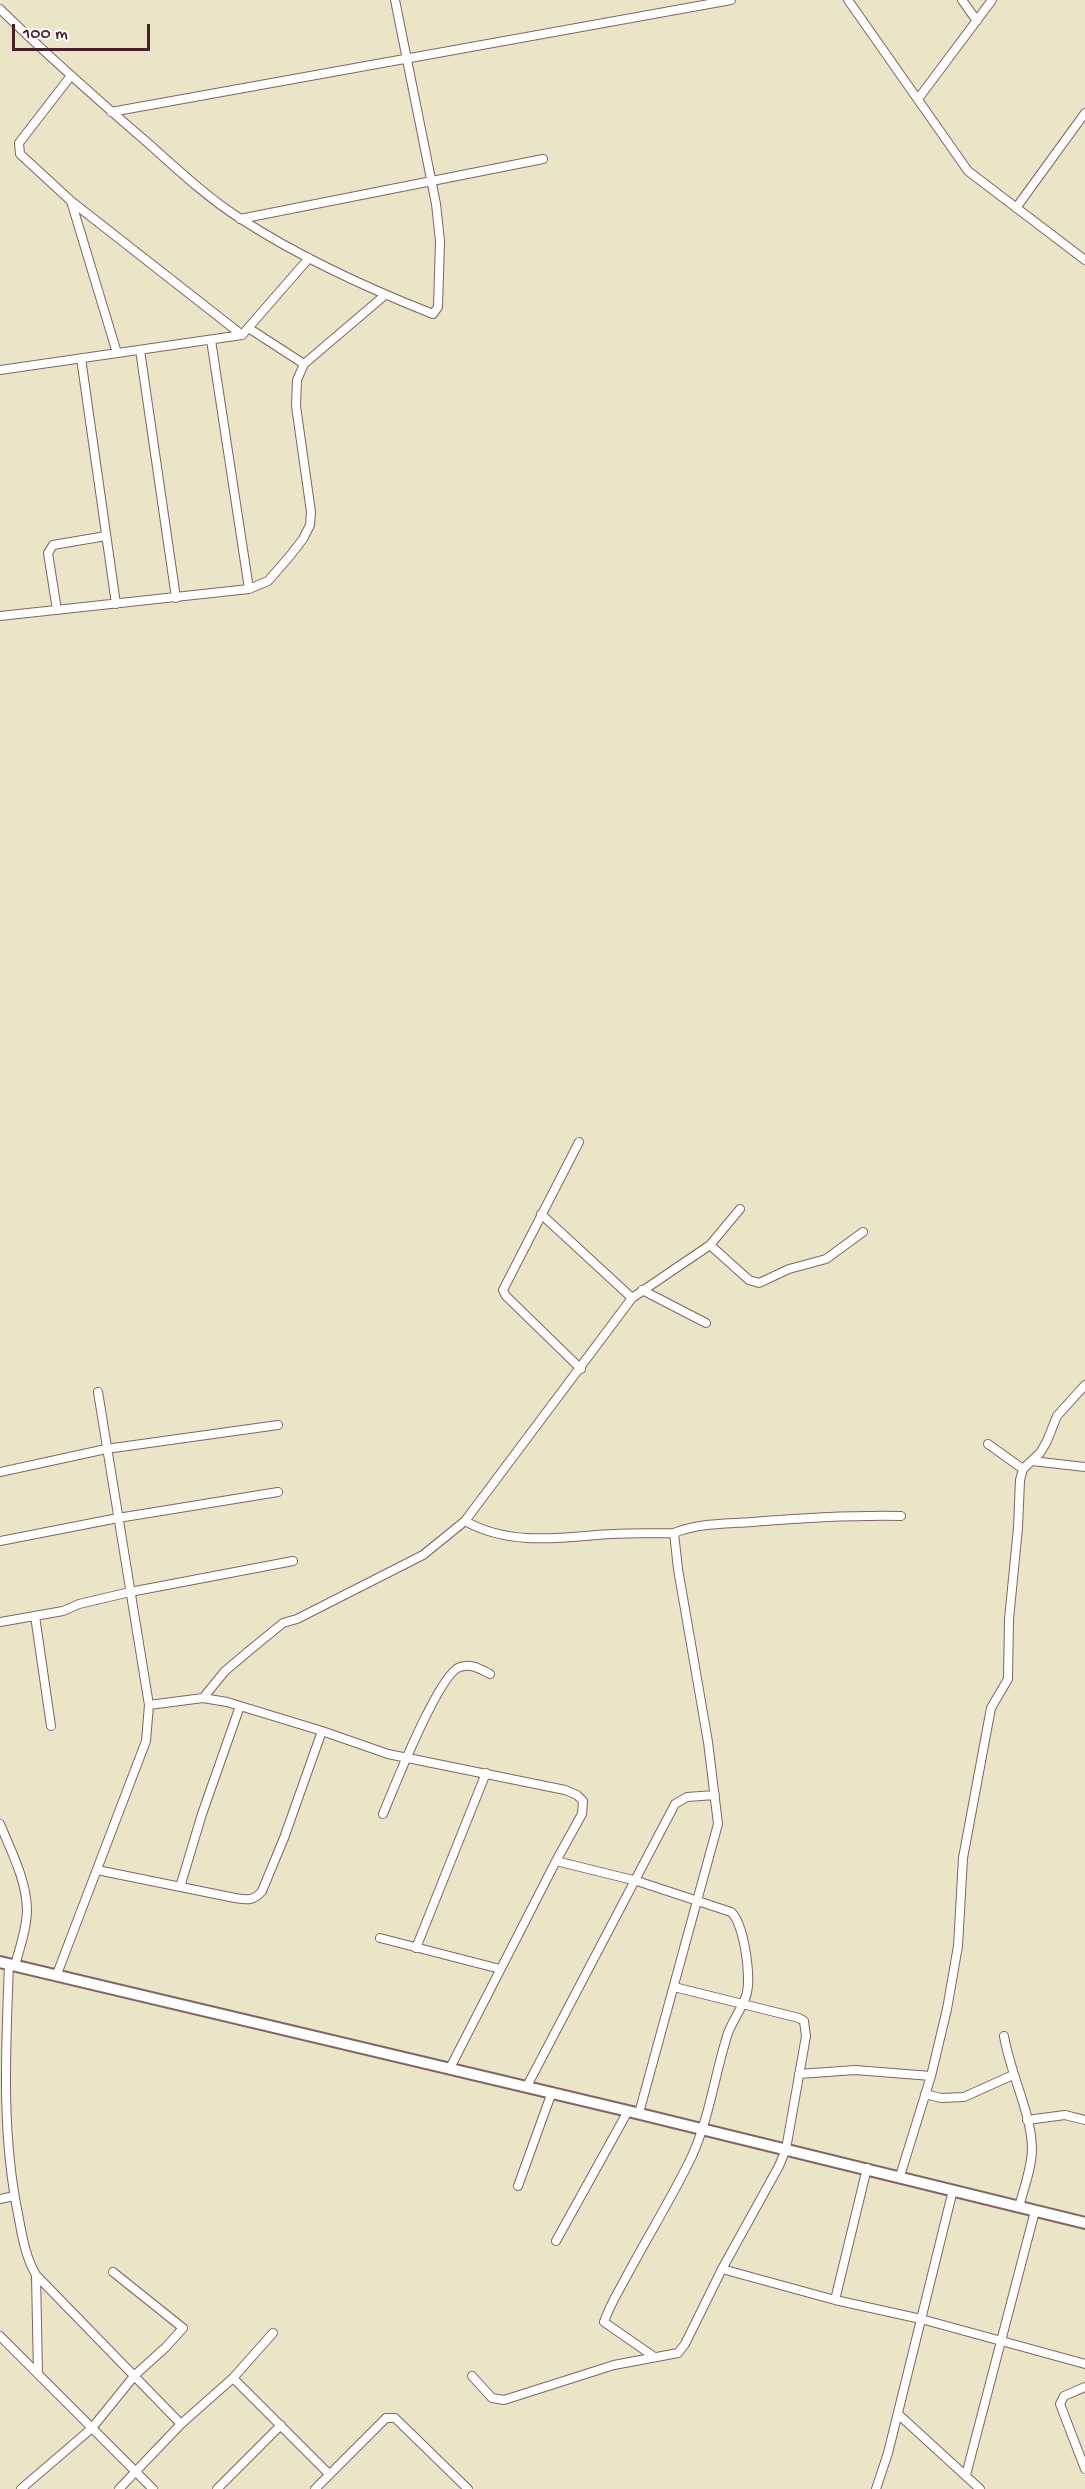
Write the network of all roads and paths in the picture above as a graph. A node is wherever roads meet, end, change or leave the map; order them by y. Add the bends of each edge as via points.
1 (395, 0) edge
2 (668, 0) edge
3 (731, 0) edge
4 (848, 0) edge
5 (962, 0) edge
6 (992, 0) edge
7 (0, 9) edge
8 (675, 9) junction
9 (977, 21) junction
10 (407, 58) junction
11 (70, 77) junction
12 (918, 99) junction
13 (111, 112) junction
14 (1085, 113) edge
15 (543, 159) dead end
16 (430, 180) junction
17 (71, 201) junction
18 (1016, 208) junction
19 (240, 219) junction
20 (309, 258) junction
21 (1085, 260) edge
22 (385, 295) junction
23 (250, 329) junction
24 (242, 336) junction
25 (211, 340) junction
26 (140, 350) junction
27 (117, 353) junction
28 (81, 358) junction
29 (304, 364) junction
30 (0, 370) edge
31 (106, 536) junction
32 (249, 590) junction
33 (176, 598) junction
34 (116, 604) junction
35 (57, 610) junction
36 (0, 616) edge
37 (579, 1142) dead end
38 (740, 1209) dead end
39 (541, 1214) junction
40 (863, 1232) dead end
41 (710, 1245) junction
42 (642, 1290) junction
43 (632, 1298) junction
44 (706, 1323) dead end
45 (581, 1369) junction
46 (1085, 1385) edge
47 (98, 1392) dead end
48 (278, 1425) dead end
49 (988, 1444) dead end
50 (106, 1449) junction
51 (1032, 1461) junction
52 (1085, 1467) edge
53 (1023, 1469) junction
54 (0, 1472) edge
55 (278, 1492) dead end
56 (901, 1516) dead end
57 (118, 1518) junction
58 (465, 1521) junction
59 (674, 1533) junction
60 (0, 1541) edge
61 (293, 1561) dead end
62 (130, 1592) junction
63 (35, 1616) junction
64 (0, 1622) edge
65 (490, 1674) dead end
66 (203, 1698) junction
67 (149, 1705) junction
68 (240, 1706) junction
69 (51, 1726) dead end
70 (322, 1731) junction
71 (407, 1756) junction
72 (486, 1773) junction
73 (715, 1795) junction
74 (383, 1814) dead end
75 (0, 1824) edge
76 (556, 1861) junction
77 (97, 1870) junction
78 (637, 1881) junction
79 (180, 1887) junction
80 (697, 1900) junction
81 (380, 1938) dead end
82 (416, 1948) junction
83 (8, 1963) edge
84 (500, 1970) junction
85 (57, 1974) junction
86 (674, 1987) junction
87 (741, 2005) junction
88 (1005, 2036) dead end
89 (450, 2068) junction
90 (799, 2074) junction
91 (1013, 2075) junction
92 (931, 2076) junction
93 (527, 2086) junction
94 (552, 2092) junction
95 (925, 2094) junction
96 (628, 2111) junction
97 (639, 2113) junction
98 (1027, 2120) junction
99 (1085, 2120) edge
100 (704, 2129) junction
101 (786, 2149) junction
102 (867, 2168) junction
103 (900, 2176) junction
104 (518, 2186) dead end
105 (953, 2190) junction
106 (14, 2196) junction
107 (0, 2199) edge
108 (1019, 2206) junction
109 (1035, 2211) junction
110 (1085, 2223) edge
111 (556, 2241) dead end
112 (722, 2269) junction
113 (113, 2272) dead end
114 (36, 2275) junction
115 (835, 2300) junction
116 (921, 2319) junction
117 (273, 2333) dead end
118 (0, 2336) edge
119 (1000, 2342) junction
120 (653, 2356) junction
121 (1085, 2364) edge
122 (38, 2374) junction
123 (135, 2375) junction
124 (472, 2376) dead end
125 (233, 2378) junction
126 (1085, 2387) edge
127 (898, 2414) junction
128 (181, 2424) junction
129 (281, 2425) junction
130 (92, 2428) junction
131 (1085, 2469) edge
132 (136, 2471) junction
133 (329, 2474) junction
134 (966, 2475) junction
135 (21, 2489) edge
136 (119, 2489) edge
137 (153, 2489) edge
138 (217, 2489) edge
139 (315, 2489) edge
140 (468, 2489) edge
141 (876, 2489) edge
142 (980, 2489) edge

1 - 10 street
2 - 8 street
3 - 8 street
4 - 12 street
5 - 9 street
6 - 9 street
7 - 11 street
8 - 10 street
9 - 12 street
10 - 13 street
10 - 16 street
11 - 13 street
11 - 17 street via 19,148 20,154
12 - 18 street via 968,171
13 - 19 street
14 - 18 street
15 - 16 street
16 - 19 street
16 - 22 street via 440,241 436,312
17 - 24 street
17 - 27 street
18 - 21 street
19 - 20 street
20 - 22 street
20 - 23 street
22 - 29 street
23 - 24 street
23 - 29 street
24 - 25 street
25 - 26 street
25 - 32 street
26 - 27 street
26 - 33 street
27 - 28 street
28 - 30 street
28 - 31 street
29 - 32 street via 297,380 296,406 310,525 303,540 268,581
31 - 34 street
31 - 35 street via 50,548
32 - 33 street
33 - 34 street
34 - 35 street
35 - 36 street
37 - 39 street
38 - 41 street
39 - 43 street
39 - 45 street via 503,1290
40 - 41 street via 826,1259 789,1269 759,1283 749,1280
41 - 42 street
42 - 43 street
42 - 44 street
43 - 45 street
45 - 58 street
46 - 51 street via 1058,1416
47 - 50 street
48 - 50 street
49 - 53 street
50 - 54 street
50 - 57 street
51 - 52 street
51 - 53 street
53 - 92 street via 1009,1619 1008,1679 993,1701 973,1795 963,1858 958,1946
55 - 57 street
56 - 59 street via 737,1523 686,1528
57 - 60 street
57 - 62 street
58 - 59 street via 480,1529 525,1539
58 - 66 street via 423,1555 283,1623 225,1671
59 - 73 street
61 - 62 street
62 - 63 street
62 - 67 street
63 - 64 street
63 - 69 street
65 - 71 street via 475,1666 453,1670
66 - 67 street
66 - 68 street
67 - 77 street via 146,1741
68 - 70 street
68 - 79 street
70 - 71 street via 388,1754
70 - 79 street via 284,1838 256,1898 235,1898
71 - 72 street
71 - 74 street
72 - 76 street via 564,1790 583,1801 582,1814
72 - 82 street
73 - 78 street via 687,1797 675,1804
73 - 80 street via 718,1824
75 - 83 street via 19,1868 27,1908 25,1928
76 - 78 street
76 - 84 street
77 - 79 street
77 - 85 street
78 - 80 street
78 - 93 street
80 - 86 street
80 - 87 street via 736,1917 747,1965 746,1995
81 - 82 street
82 - 84 street
83 - 85 street
83 - 106 street via 5,2079 9,2174
84 - 89 street
85 - 89 street
86 - 87 street
86 - 97 street
87 - 90 street via 804,2021 806,2036
87 - 100 street via 728,2035
88 - 91 street
89 - 93 street
90 - 92 street via 855,2070
90 - 101 street
91 - 95 street via 964,2097
91 - 98 street
92 - 95 street
93 - 94 street
94 - 96 street
94 - 104 street
95 - 103 street
96 - 97 street
96 - 111 street
97 - 100 street
98 - 99 street via 1065,2115
98 - 108 street via 1032,2149
100 - 101 street
100 - 120 street via 604,2322
101 - 102 street
101 - 112 street
102 - 103 street
102 - 115 street
103 - 105 street
105 - 108 street
105 - 116 street
106 - 107 street
106 - 114 street via 28,2261
108 - 109 street
109 - 110 street
109 - 119 street
112 - 115 street
112 - 120 street via 678,2353
113 - 123 street via 183,2328
114 - 122 street
114 - 123 street
115 - 116 street
116 - 119 street
116 - 127 street
117 - 125 street
118 - 122 street
119 - 121 street
119 - 134 street
120 - 124 street via 504,2400 492,2398
122 - 130 street
123 - 128 street
123 - 130 street
125 - 128 street
125 - 129 street
126 - 131 street via 1064,2396 1060,2404
127 - 134 street
127 - 141 street
128 - 132 street
129 - 133 street
129 - 138 street
130 - 132 street
130 - 135 street
132 - 136 street
132 - 137 street
133 - 139 street
133 - 140 street via 391,2416
134 - 142 street

